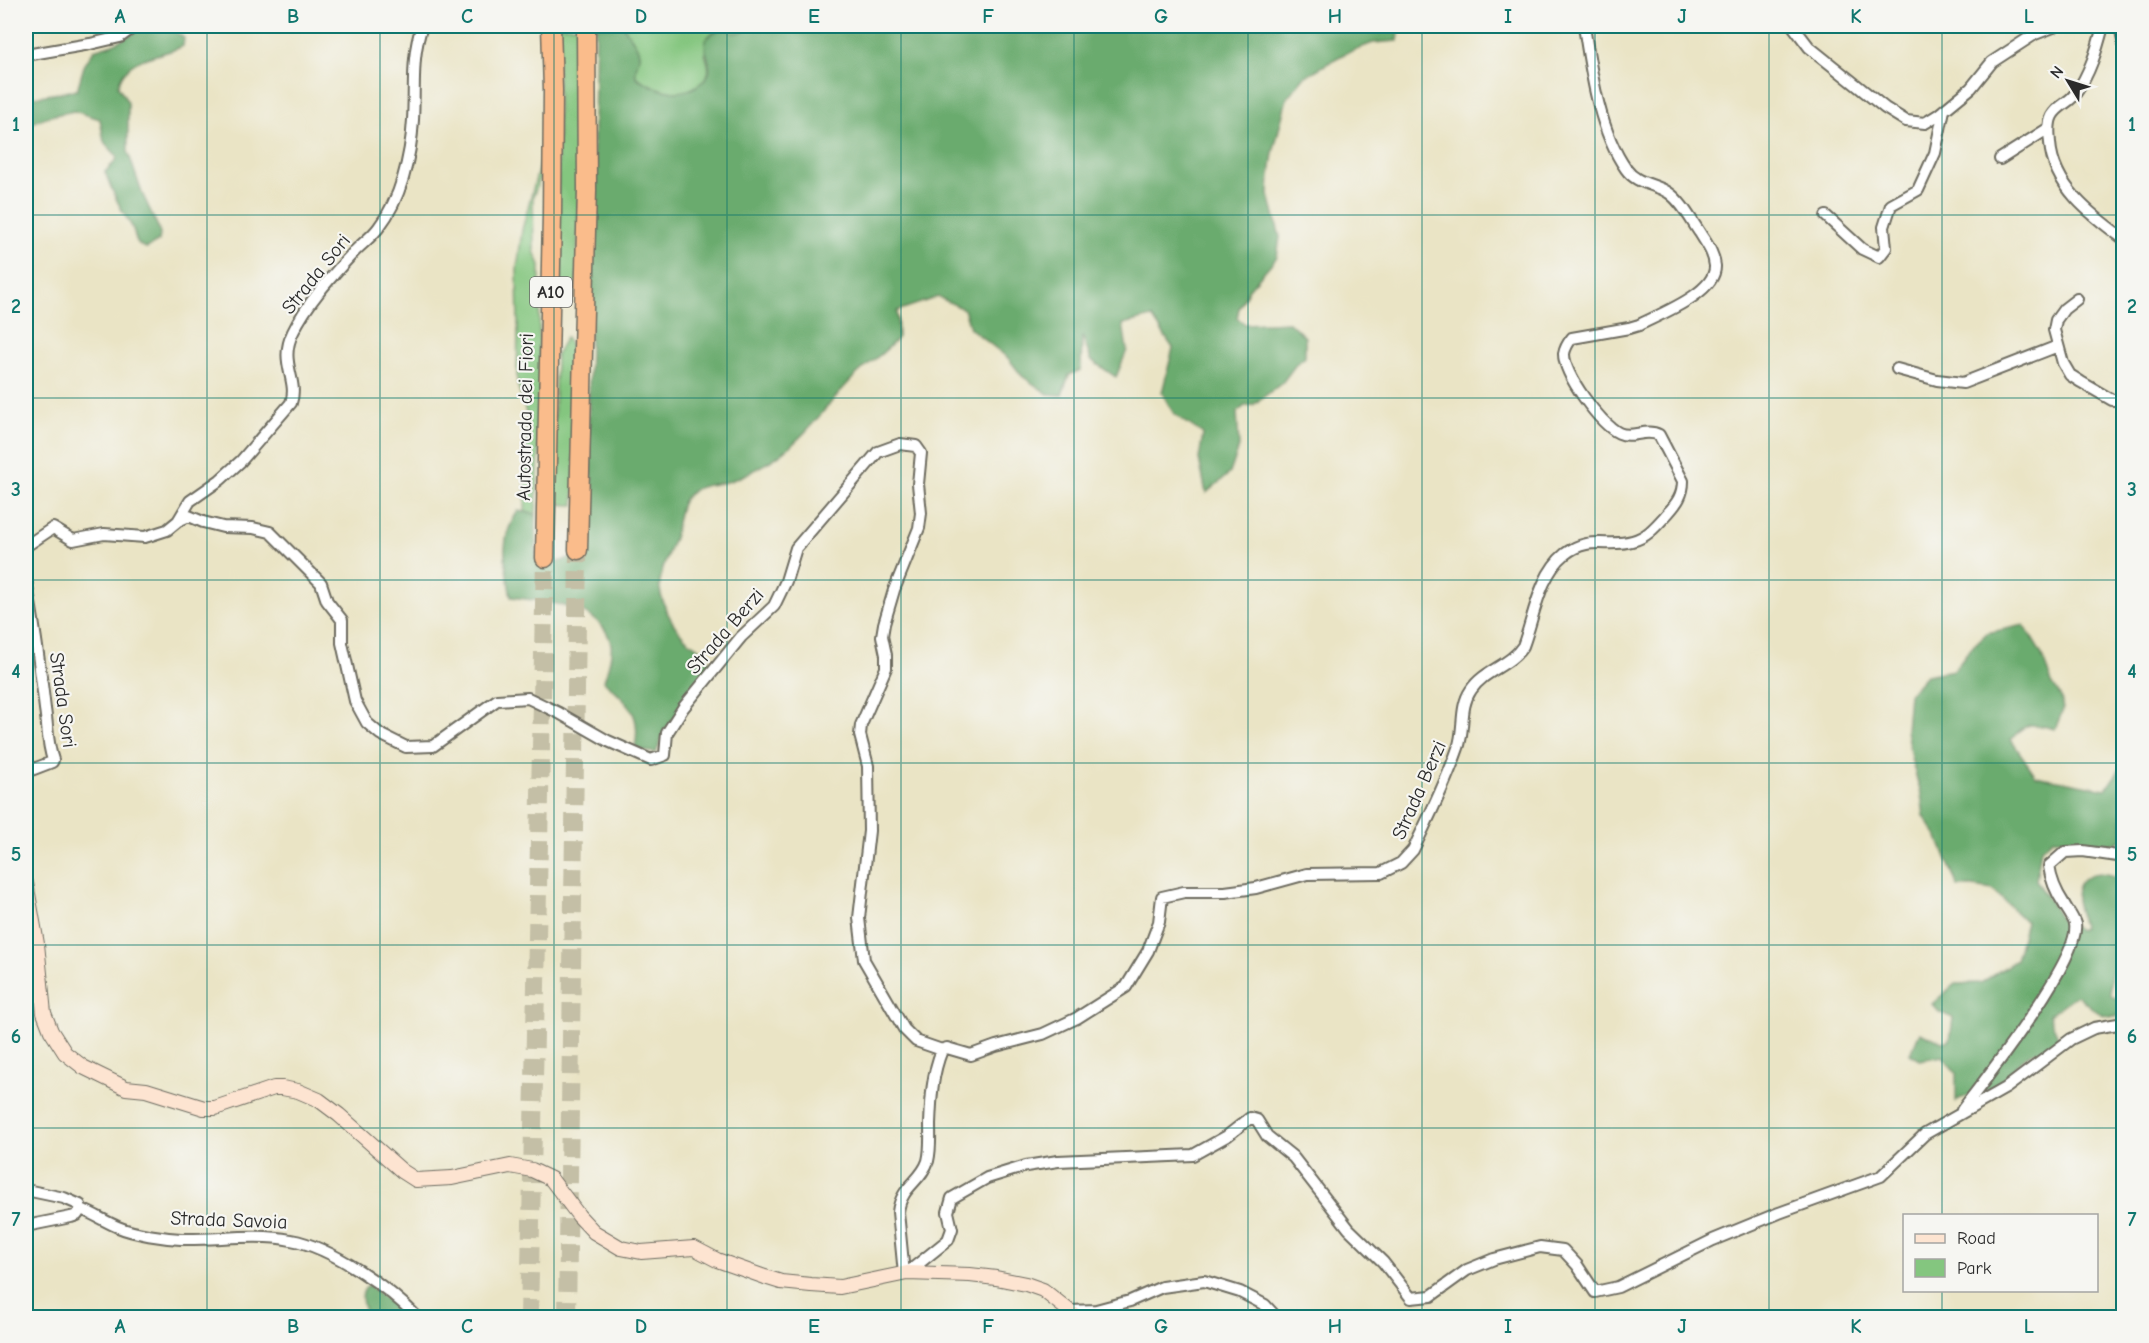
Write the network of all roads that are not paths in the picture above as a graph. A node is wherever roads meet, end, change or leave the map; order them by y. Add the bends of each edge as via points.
1 (135, 26) edge
2 (422, 26) edge
3 (552, 26) edge
4 (586, 26) edge
5 (1584, 26) edge
6 (1792, 26) edge
7 (2056, 26) edge
8 (2103, 26) edge
9 (2120, 26) edge
10 (2124, 45) edge
11 (26, 55) edge
12 (1944, 110) junction
13 (2049, 128) junction
14 (2000, 159) dead end
15 (1826, 216) dead end
16 (2124, 238) edge
17 (2077, 299) dead end
18 (2058, 346) junction
19 (1898, 369) dead end
20 (2124, 400) edge
21 (178, 520) junction
22 (26, 546) edge
23 (578, 550) tunnel mouth
24 (545, 558) tunnel mouth
25 (26, 580) edge
26 (26, 772) edge
27 (2124, 857) edge
28 (26, 883) edge
29 (2124, 1023) edge
30 (942, 1050) junction
31 (1960, 1113) junction
32 (26, 1190) edge
33 (81, 1209) junction
34 (26, 1226) edge
35 (905, 1274) junction
36 (1074, 1314) edge
37 (418, 1317) edge
38 (1277, 1317) edge

1 - 11 street via 120,37
2 - 21 street, Strada Sori via 403,178 387,214 378,229 326,283 291,335 286,353 294,394 291,403 241,461 190,501
3 - 24 highway, Autostrada dei Fiori / A10
4 - 23 highway, A10
5 - 30 street, Strada Berzi via 1603,116 1615,150 1634,177 1665,190 1679,203 1712,255 1715,270 1700,292 1629,328 1572,338 1564,355 1569,373 1588,404 1611,427 1622,435 1659,435 1683,481 1677,503 1642,537 1625,543 1584,544 1556,563 1543,586 1523,646 1505,665 1477,682 1467,697 1459,747 1408,858 1381,873 1307,874 1256,888 1162,897 1159,922 1148,951 1126,987 1043,1035 971,1055
6 - 12 street via 1809,47 1906,121 1925,123
7 - 12 street via 2035,34 1992,62 1971,88
8 - 13 street via 2089,69 2074,95 2058,106
9 - 10 street
12 - 15 street via 1935,153 1918,190 1891,205 1884,227 1886,248 1880,257 1862,249
13 - 14 street
13 - 16 street via 2056,173 2084,207
17 - 18 street via 2055,320
18 - 19 street via 1963,383
18 - 20 street via 2070,375 2112,400
21 - 22 street, Strada Sori via 168,530 145,537 104,534 73,540 53,528
21 - 30 street, Strada Berzi via 189,516 223,527 270,532 321,583 327,601 342,620 342,643 355,701 367,723 380,734 406,747 433,746 497,700 528,698 651,760 665,754 667,733 682,708 741,637 774,606 796,548 879,452 900,444 916,446 921,453 919,528 884,624 886,668 861,725 868,766 869,831 859,918 864,960 904,1029 916,1041
25 - 26 street, Strada Sori via 53,760
27 - 31 street via 2065,852 2049,866 2050,879 2075,922 2072,947 2007,1052
28 - 35 main road via 38,944 44,1013 51,1031 65,1053 82,1067 126,1088 146,1090 204,1108 215,1108 274,1088 298,1091 339,1115 416,1180 452,1178 510,1166 551,1179 594,1232 621,1248 641,1252 694,1248 765,1277 811,1285 840,1287
29 - 31 street via 2094,1028 2071,1039 2006,1088
30 - 35 street via 935,1072 927,1163 899,1204
31 - 35 street via 1925,1134 1881,1176 1779,1213 1713,1240 1618,1287 1595,1292 1563,1250 1540,1247 1494,1259 1467,1270 1431,1296 1411,1298 1383,1262 1349,1229 1293,1157 1267,1136 1257,1120 1250,1118 1193,1155 1058,1161 987,1178 952,1198 948,1240
32 - 33 street, Strada Savoia via 64,1198
33 - 34 street via 71,1217
33 - 37 street, Strada Savoia via 122,1228 166,1237 290,1239 312,1245 367,1276
35 - 36 main road via 970,1275 1026,1284 1043,1290
36 - 38 street via 1130,1301 1162,1287 1204,1281 1240,1292

